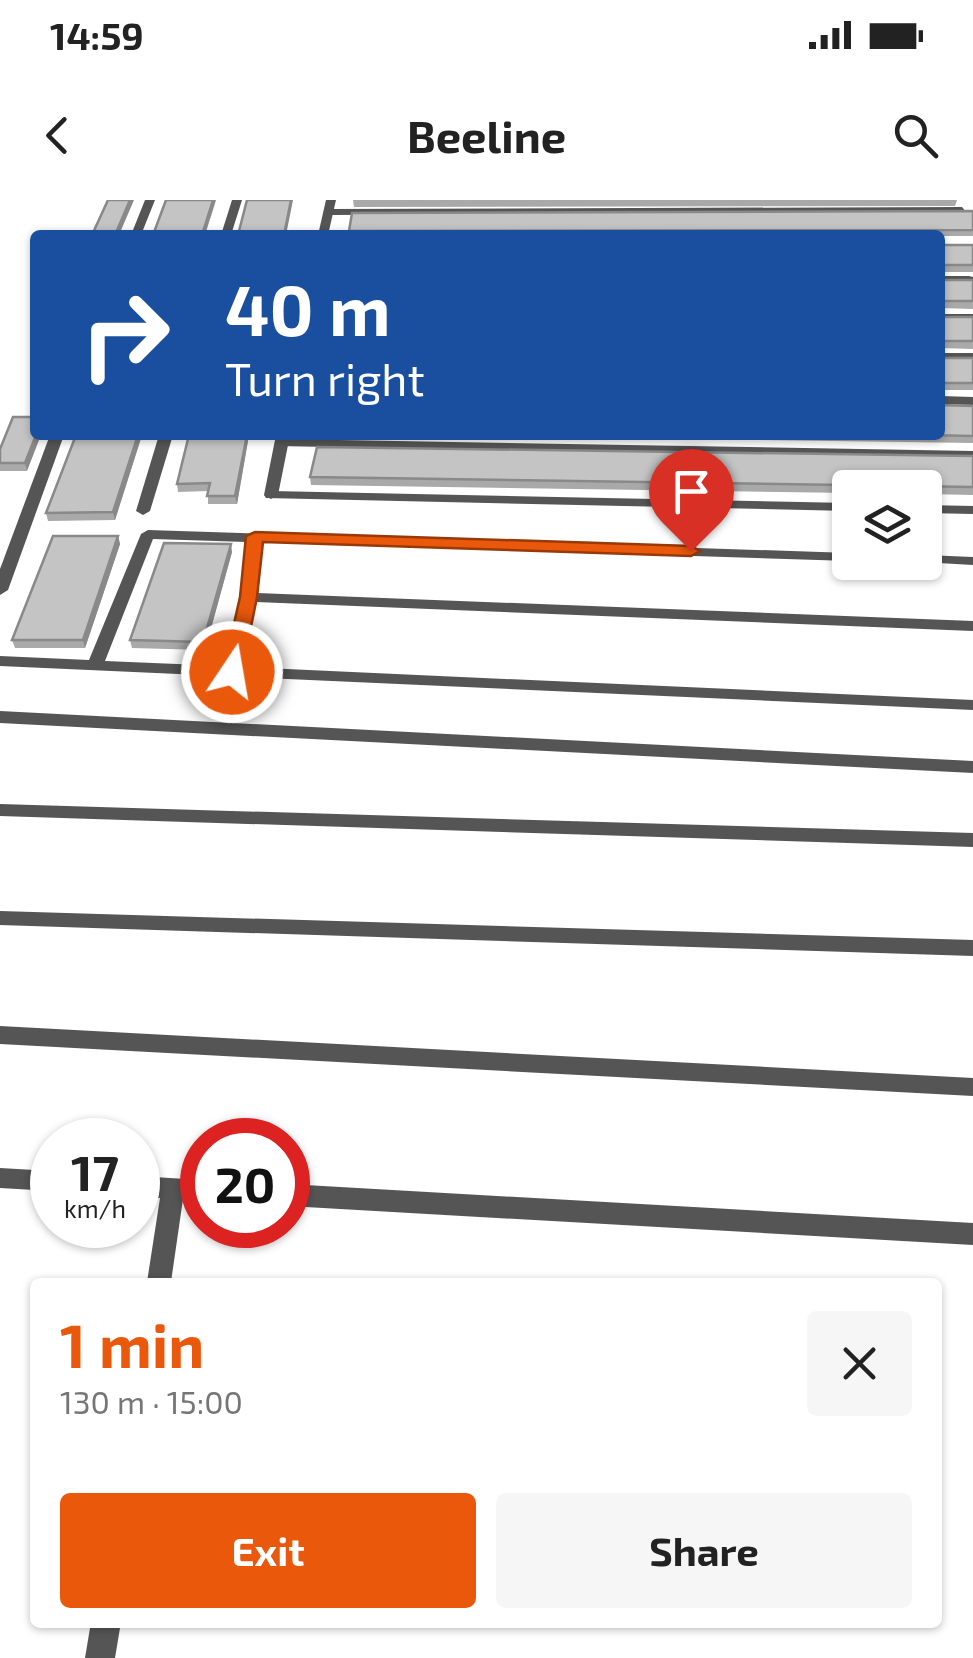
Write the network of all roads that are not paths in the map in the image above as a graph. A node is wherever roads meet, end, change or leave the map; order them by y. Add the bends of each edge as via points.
1 (150, 200) edge
2 (237, 200) edge
3 (329, 206) edge
4 (962, 210) edge
5 (138, 230) edge
6 (228, 230) edge
7 (945, 279) edge
8 (969, 280) edge
9 (945, 317) edge
10 (973, 317) edge
11 (945, 357) edge
12 (973, 357) edge
13 (945, 400) edge
14 (973, 401) edge
15 (56, 440) edge
16 (164, 440) edge
17 (282, 440) edge
18 (325, 440) edge
19 (973, 455) edge
20 (832, 508) edge
21 (942, 509) edge
22 (973, 510) edge
23 (143, 511) dead end
24 (255, 536) junction
25 (832, 556) edge
26 (942, 560) edge
27 (973, 561) edge
28 (0, 590) edge
29 (248, 597) junction
30 (973, 626) edge
31 (0, 661) edge
32 (96, 665) junction
33 (232, 672) junction
34 (973, 705) edge
35 (0, 717) edge
36 (973, 767) edge
37 (0, 810) edge
38 (973, 840) edge
39 (0, 918) edge
40 (973, 948) edge
41 (0, 1035) edge
42 (973, 1088) edge
43 (0, 1178) edge
44 (30, 1180) edge
45 (160, 1187) edge
46 (173, 1188) junction
47 (180, 1188) edge
48 (310, 1196) edge
49 (973, 1234) edge
50 (160, 1278) edge
51 (105, 1628) edge
52 (100, 1658) edge

1 - 5 street
2 - 6 street
3 - 4 street
7 - 8 street
9 - 10 street
11 - 12 street
13 - 14 street
15 - 28 street
16 - 23 street
17 - 20 street via 271,495
18 - 19 street
21 - 22 street
24 - 25 street
24 - 29 street
24 - 32 street via 148,534
26 - 27 street
29 - 30 street
29 - 33 street
31 - 32 street
32 - 33 street
33 - 34 street
35 - 36 street
37 - 38 street
39 - 40 street
41 - 42 street
43 - 44 street
45 - 46 street
46 - 47 street
46 - 50 street
48 - 49 street
51 - 52 street

